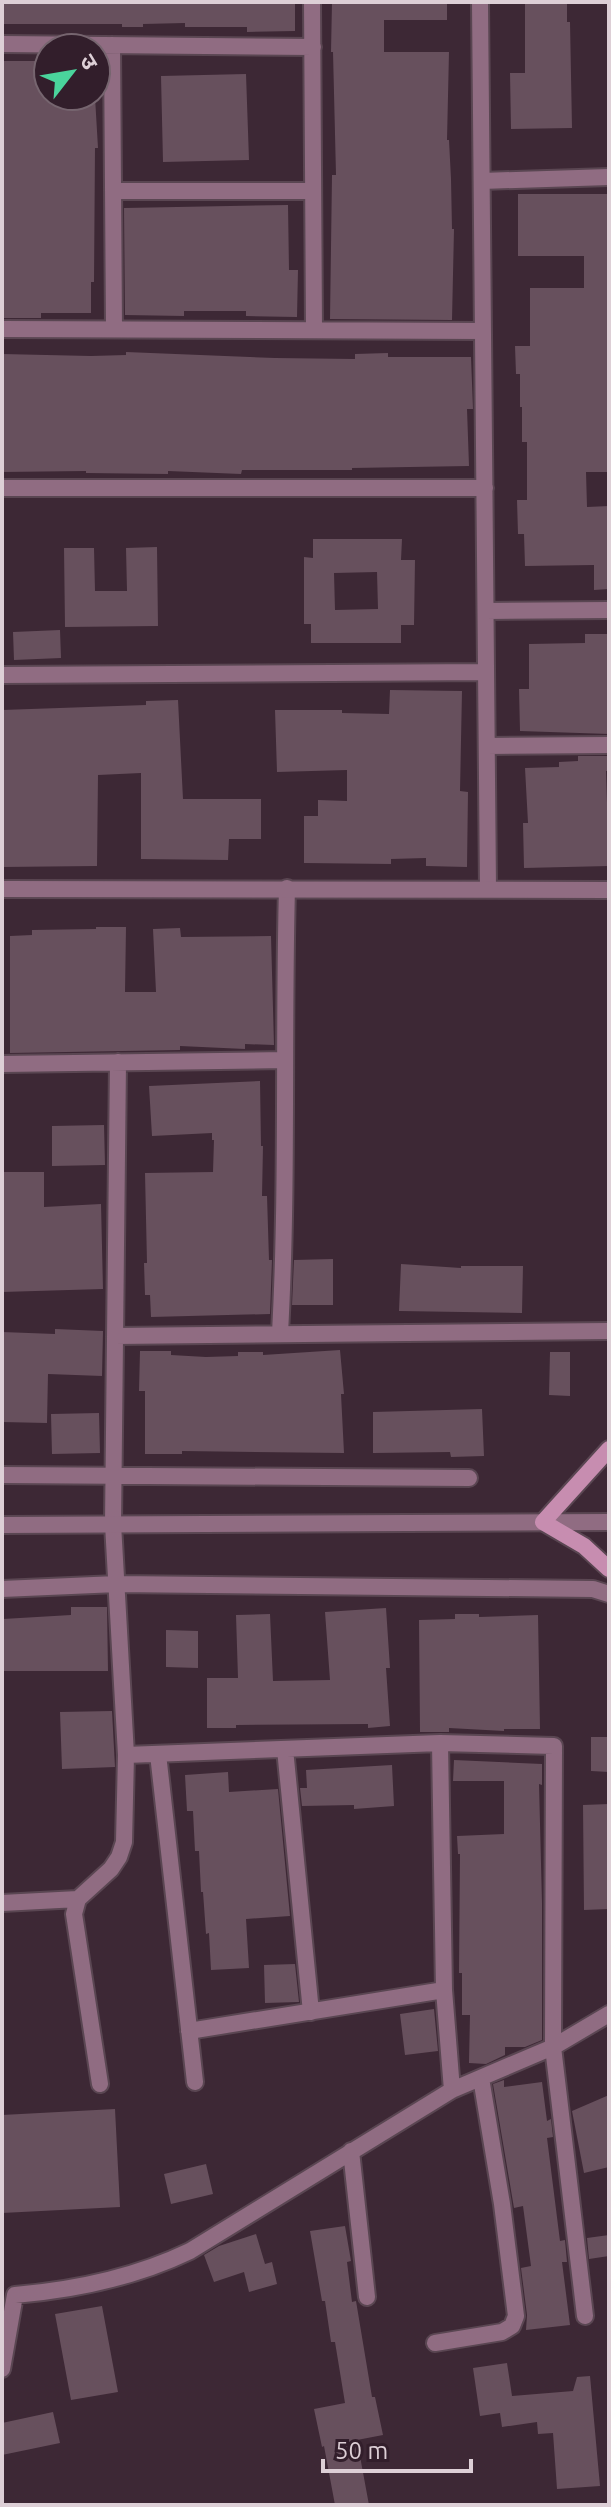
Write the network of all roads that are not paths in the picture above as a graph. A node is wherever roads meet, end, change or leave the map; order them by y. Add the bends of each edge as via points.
1 (312, 2) edge
2 (480, 2) edge
3 (2, 44) edge
4 (32, 44) edge
5 (112, 45) joint
6 (313, 47) junction
7 (609, 177) edge
8 (482, 181) junction
9 (113, 191) junction
10 (313, 191) junction
11 (2, 329) edge
12 (114, 329) junction
13 (314, 330) junction
14 (483, 331) junction
15 (2, 488) edge
16 (485, 488) junction
17 (609, 610) edge
18 (486, 611) junction
19 (486, 672) junction
20 (2, 675) edge
21 (609, 745) edge
22 (487, 746) junction
23 (287, 888) junction
24 (2, 889) edge
25 (488, 889) junction
26 (609, 890) edge
27 (284, 1060) junction
28 (118, 1062) junction
29 (2, 1064) edge
30 (609, 1331) edge
31 (280, 1333) junction
32 (115, 1336) junction
33 (609, 1449) edge
34 (2, 1475) edge
35 (114, 1477) junction
36 (469, 1478) dead end
37 (543, 1522) junction
38 (609, 1522) edge
39 (113, 1524) junction
40 (2, 1525) edge
41 (609, 1569) edge
42 (117, 1584) junction
43 (2, 1589) edge
44 (609, 1594) edge
45 (440, 1743) junction
46 (285, 1749) junction
47 (158, 1754) junction
48 (126, 1755) junction
49 (78, 1899) junction
50 (2, 1903) edge
51 (444, 1990) junction
52 (311, 2012) junction
53 (609, 2014) edge
54 (189, 2031) junction
55 (553, 2047) junction
56 (481, 2078) junction
57 (195, 2082) dead end
58 (100, 2084) dead end
59 (452, 2090) junction
60 (351, 2151) junction
61 (367, 2297) dead end
62 (585, 2316) dead end
63 (435, 2343) dead end
64 (2, 2369) edge

1 - 6 street
2 - 8 street
3 - 4 street
5 - 6 street
5 - 9 street
6 - 10 street
7 - 8 street
8 - 14 street
9 - 10 street
9 - 12 street
10 - 13 street
11 - 12 street
12 - 13 street
13 - 14 street
14 - 16 street
15 - 16 street
16 - 18 street
17 - 18 street
18 - 19 street
19 - 20 street
19 - 22 street
21 - 22 street
22 - 25 street
23 - 24 street
23 - 25 street
23 - 27 street
25 - 26 street
27 - 28 street
27 - 31 street
28 - 29 street
28 - 32 street
30 - 31 street
31 - 32 street
32 - 35 street
33 - 37 main road
34 - 35 street
35 - 36 street
35 - 39 street
37 - 38 street
37 - 39 street
37 - 41 main road via 584,1546
39 - 40 street
39 - 42 street
42 - 43 street
42 - 44 street via 593,1589
42 - 48 street
45 - 46 street
45 - 51 street
45 - 55 street via 554,1746
46 - 47 street
46 - 52 street
47 - 48 street
47 - 54 street
48 - 49 street via 124,1842 111,1869
49 - 50 street
49 - 58 street via 75,1930
51 - 52 street
51 - 59 street
52 - 54 street
53 - 55 street
54 - 57 street
55 - 56 street
55 - 62 street
56 - 59 street
56 - 63 street via 516,2316 502,2332
59 - 60 street
60 - 61 street
60 - 64 street via 167,2262 132,2274 15,2295

